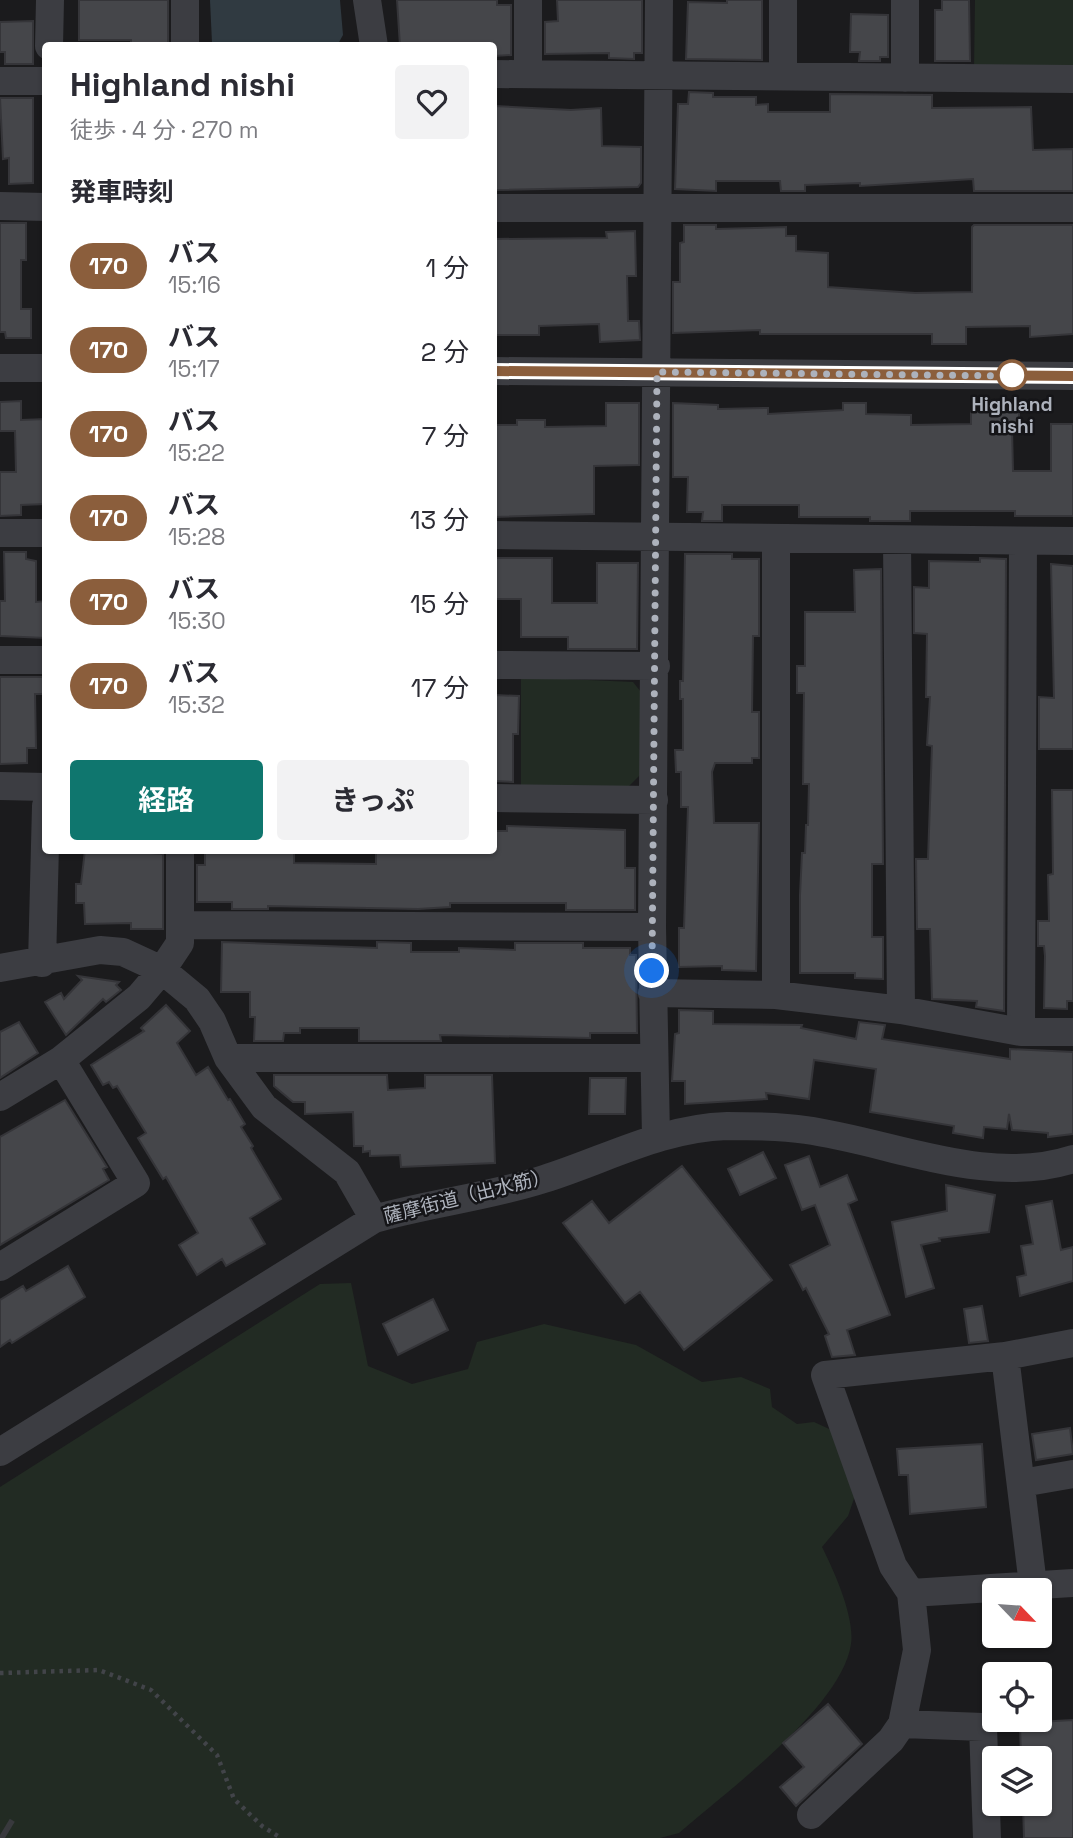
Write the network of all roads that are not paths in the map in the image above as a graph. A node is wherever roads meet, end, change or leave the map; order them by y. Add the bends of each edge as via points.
1 (50, 0) edge
2 (185, 0) edge
3 (367, 0) edge
4 (528, 0) edge
5 (659, 0) edge
6 (783, 0) edge
7 (905, 0) edge
8 (49, 42) edge
9 (185, 42) edge
10 (373, 42) edge
11 (497, 74) edge
12 (528, 74) junction
13 (659, 76) junction
14 (783, 76) junction
15 (905, 78) junction
16 (1073, 79) edge
17 (0, 81) edge
18 (42, 81) edge
19 (0, 206) edge
20 (42, 207) edge
21 (497, 208) edge
22 (656, 208) junction
23 (1073, 208) edge
24 (0, 368) edge
25 (42, 368) edge
26 (497, 371) edge
27 (657, 372) junction
28 (1073, 376) edge
29 (0, 533) edge
30 (42, 533) edge
31 (497, 535) edge
32 (657, 536) junction
33 (776, 538) junction
34 (897, 540) junction
35 (1023, 541) junction
36 (1073, 541) edge
37 (0, 660) edge
38 (42, 660) edge
39 (497, 666) edge
40 (656, 666) junction
41 (0, 786) edge
42 (42, 787) edge
43 (497, 798) edge
44 (654, 800) junction
45 (45, 854) edge
46 (180, 854) edge
47 (180, 925) junction
48 (652, 927) junction
49 (42, 962) junction
50 (0, 968) edge
51 (162, 970) junction
52 (652, 993) junction
53 (776, 995) junction
54 (901, 1010) junction
55 (1021, 1032) junction
56 (1073, 1032) edge
57 (228, 1058) junction
58 (653, 1058) junction
59 (61, 1060) junction
60 (0, 1097) edge
61 (656, 1137) junction
62 (1073, 1159) edge
63 (374, 1219) junction
64 (0, 1267) edge
65 (1073, 1343) edge
66 (1004, 1356) junction
67 (0, 1452) edge
68 (1073, 1475) edge
69 (1022, 1483) junction
70 (1032, 1578) edge
71 (1073, 1583) edge
72 (1052, 1585) edge
73 (982, 1589) edge
74 (911, 1593) junction
75 (901, 1724) junction
76 (811, 1815) dead end
77 (987, 1838) edge

1 - 8 street
2 - 9 street
3 - 10 street
4 - 12 street
5 - 13 street
6 - 14 street
7 - 15 street
11 - 12 street
12 - 13 street
13 - 14 street
13 - 22 street
14 - 15 street
15 - 16 street
17 - 18 street
19 - 20 street
21 - 22 street
22 - 23 street
22 - 27 street
24 - 25 street
26 - 27 street
27 - 28 street
27 - 32 street
29 - 30 street
31 - 32 street
32 - 33 street
32 - 40 street
33 - 34 street
33 - 53 street
34 - 35 street
34 - 54 street
35 - 36 street
35 - 55 street
37 - 38 street
39 - 40 street
40 - 44 street
41 - 42 street
43 - 44 street
44 - 48 street
45 - 49 street
46 - 47 street
47 - 48 street
47 - 51 street via 180,943
48 - 52 street
49 - 50 street
49 - 51 street via 100,950 123,952
51 - 57 street via 197,999
51 - 59 street via 139,997
52 - 53 street
52 - 58 street
53 - 54 street
54 - 55 street
55 - 56 street
57 - 58 street
57 - 63 street via 264,1107 347,1172
58 - 61 street
59 - 60 street
59 - 64 street via 136,1182
61 - 62 street, 薩摩街道（出水筋） via 688,1128 770,1126 978,1165 1012,1168
61 - 63 street, 薩摩街道（出水筋） via 543,1180
63 - 67 street, 薩摩街道（出水筋）
65 - 66 street
66 - 69 street
66 - 74 street via 825,1376 893,1566
68 - 69 street
69 - 70 street
71 - 72 street
73 - 74 street
74 - 75 street via 917,1650
75 - 76 street via 891,1740
75 - 77 street via 983,1727

